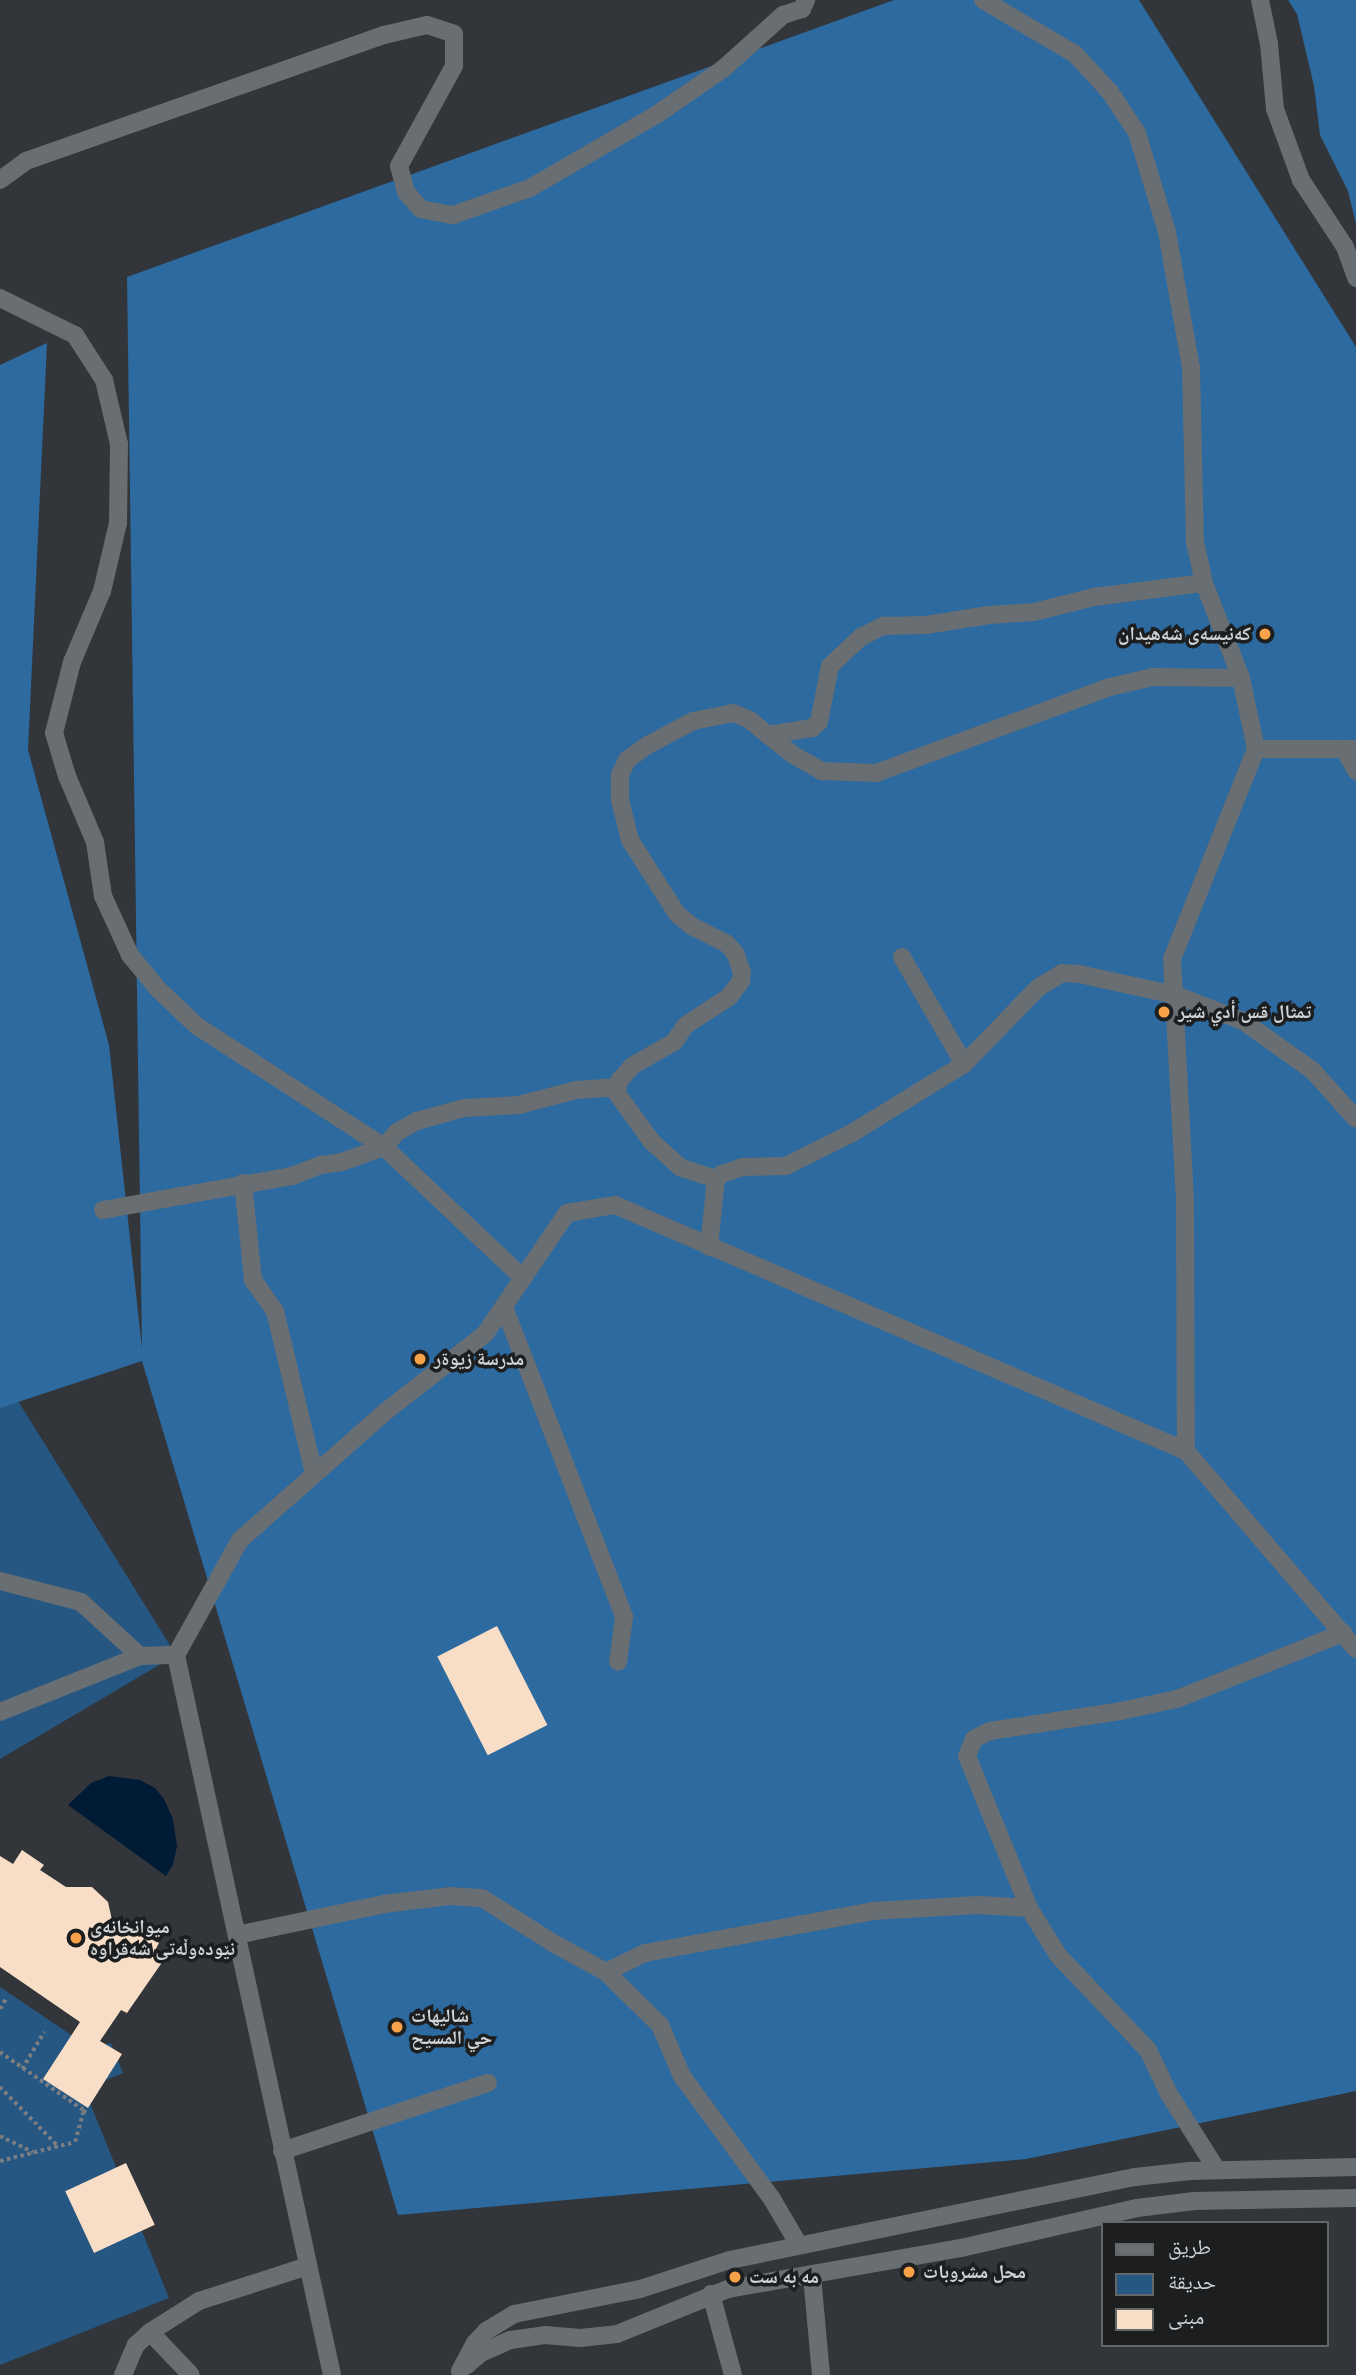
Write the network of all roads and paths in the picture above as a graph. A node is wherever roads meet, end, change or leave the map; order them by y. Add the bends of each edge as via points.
1 (806, 0) edge
2 (984, 0) edge
3 (1260, 0) edge
4 (3, 176) edge
5 (1350, 245) edge
6 (1356, 278) edge
7 (0, 298) edge
8 (1204, 583) junction
9 (1241, 678) junction
10 (768, 735) junction
11 (1256, 749) junction
12 (1350, 749) edge
13 (1356, 771) edge
14 (902, 957) dead end
15 (1175, 995) junction
16 (964, 1064) junction
17 (618, 1087) junction
18 (1356, 1118) edge
19 (384, 1147) junction
20 (716, 1179) junction
21 (243, 1183) junction
22 (103, 1210) dead end
23 (709, 1247) junction
24 (523, 1278) junction
25 (504, 1307) junction
26 (1186, 1451) junction
27 (314, 1474) junction
28 (0, 1581) edge
29 (1343, 1633) junction
30 (1356, 1649) edge
31 (176, 1655) junction
32 (140, 1656) junction
33 (618, 1662) dead end
34 (0, 1712) edge
35 (1029, 1908) junction
36 (237, 1935) junction
37 (606, 1972) junction
38 (6, 1998) dead end
39 (0, 2009) edge
40 (44, 2032) dead end
41 (0, 2052) edge
42 (22, 2069) junction
43 (488, 2083) dead end
44 (0, 2087) edge
45 (0, 2136) edge
46 (59, 2147) junction
47 (282, 2151) junction
48 (34, 2153) junction
49 (0, 2161) edge
50 (1356, 2167) edge
51 (1217, 2170) junction
52 (1356, 2198) edge
53 (799, 2245) junction
54 (308, 2266) junction
55 (812, 2276) junction
56 (711, 2294) junction
57 (150, 2332) junction
58 (459, 2373) edge
59 (123, 2375) edge
60 (191, 2375) edge
61 (332, 2375) edge
62 (733, 2375) edge
63 (821, 2375) edge

1 - 4 street via 802,9 783,15 723,69 656,115 530,188 453,215 421,209 406,192 400,166 454,66 454,34 427,25 384,35 26,161
2 - 8 street via 1075,54 1110,92 1137,133 1167,232 1191,368 1195,542
3 - 5 street via 1275,109 1301,180
5 - 6 street
7 - 19 street via 75,335 104,380 119,444 118,523 102,591 72,662 54,733 94,842 103,896 124,944 158,989 197,1026
8 - 9 street
8 - 10 street via 1094,597 1034,612 883,626 861,638 831,666 818,722 812,728
9 - 10 street via 1153,677 1110,687 876,773 821,771
9 - 11 street
10 - 17 street via 740,714 694,721 639,750 622,767 620,800 630,840 677,914 727,944 736,953 742,972 737,989 721,1005 692,1020 674,1042 632,1066
11 - 12 street
11 - 15 street via 1172,959
12 - 13 street
14 - 16 street
15 - 16 street via 1062,973 1039,987
15 - 18 street via 1224,1012 1265,1034 1313,1071
15 - 26 street via 1185,1201
16 - 20 street via 801,1160 770,1168 730,1170
17 - 19 street via 576,1090 519,1105 457,1110 417,1121 397,1132
17 - 20 street via 616,1092 652,1142 680,1167
19 - 21 street via 292,1176
19 - 24 street
20 - 23 street
21 - 22 street
21 - 27 street via 253,1280 275,1311
23 - 24 street via 615,1205 567,1213
23 - 26 street
24 - 25 street
25 - 27 street via 485,1334
25 - 33 street via 624,1617
26 - 29 street
27 - 31 street via 240,1540
28 - 32 street via 80,1602
29 - 30 street
29 - 35 street via 1177,1699 990,1731 974,1738 967,1756
31 - 32 street
31 - 36 street
32 - 34 street
35 - 37 street via 978,1905 873,1911 645,1953
35 - 51 street via 1058,1955 1148,2050 1169,2094
36 - 37 street via 384,1903 450,1896 482,1898
36 - 47 street
37 - 53 street via 660,2025 682,2076 772,2199
38 - 39 path
40 - 42 path
41 - 42 path
42 - 46 path via 86,2109 75,2142
43 - 47 street
44 - 46 path
45 - 48 path
46 - 48 path
47 - 54 street
48 - 49 path
50 - 51 street
51 - 53 street via 1135,2177
52 - 55 street via 1166,2204
53 - 58 street via 617,2294 514,2314 481,2337
54 - 57 street via 199,2301
54 - 61 street
55 - 56 street
55 - 63 street
56 - 58 street via 617,2334 510,2340 481,2353
56 - 62 street
57 - 59 street via 136,2345
57 - 60 street

